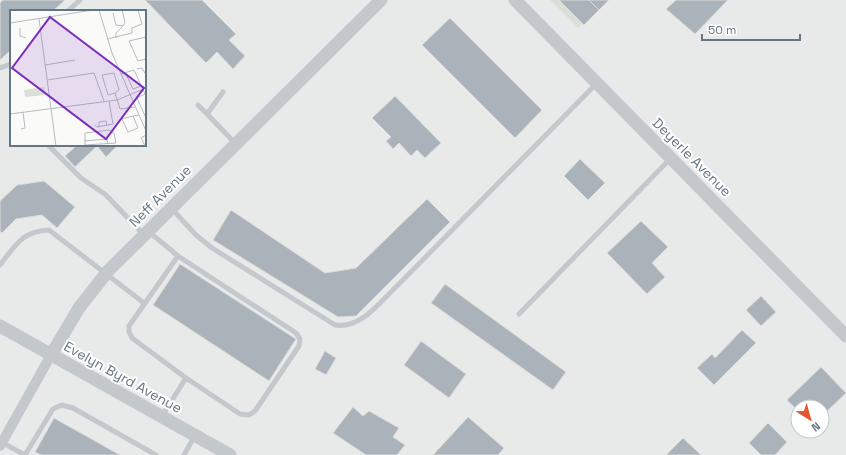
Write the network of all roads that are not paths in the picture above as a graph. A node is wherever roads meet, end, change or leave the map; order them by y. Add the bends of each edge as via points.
1 (80, 0) edge
2 (381, 0) edge
3 (515, 0) edge
4 (69, 10) edge
5 (10, 64) edge
6 (0, 68) edge
7 (597, 83) junction
8 (223, 92) dead end
9 (198, 105) dead end
10 (207, 114) junction
11 (236, 144) junction
12 (49, 146) edge
13 (670, 158) junction
14 (171, 208) junction
15 (146, 233) junction
16 (178, 256) junction
17 (0, 265) edge
18 (105, 274) junction
19 (144, 303) junction
20 (519, 314) dead end
21 (0, 326) edge
22 (846, 336) edge
23 (51, 355) junction
24 (186, 378) junction
25 (162, 417) junction
26 (195, 436) junction
27 (1, 443) edge
28 (25, 455) edge
29 (156, 455) edge
30 (184, 455) edge
31 (230, 455) edge

1 - 4 lane
2 - 11 street, Neff Avenue
3 - 7 street, Deyerle Avenue
5 - 6 lane
7 - 13 street, Deyerle Avenue
7 - 14 lane via 397,286 360,321 352,325 336,325 229,260 196,235
8 - 10 lane
9 - 10 lane
10 - 11 lane
11 - 14 street, Neff Avenue
12 - 15 lane via 81,178 106,195
13 - 20 lane
13 - 22 street, Deyerle Avenue
14 - 15 street, Neff Avenue
15 - 16 lane
15 - 18 street, Neff Avenue
16 - 19 lane
16 - 24 lane via 296,333 300,339 299,346 255,411 249,415 240,414
17 - 18 lane via 20,239 34,230 48,230
18 - 19 lane
18 - 23 street, Neff Avenue via 79,308
19 - 24 lane via 129,326 132,338
21 - 23 street, Evelyn Byrd Avenue
23 - 25 street, Evelyn Byrd Avenue
23 - 27 street, Neff Avenue
24 - 25 lane
25 - 26 street, Evelyn Byrd Avenue
26 - 30 lane
26 - 31 street, Evelyn Byrd Avenue
27 - 28 lane
28 - 29 lane via 53,409 62,405 73,408

